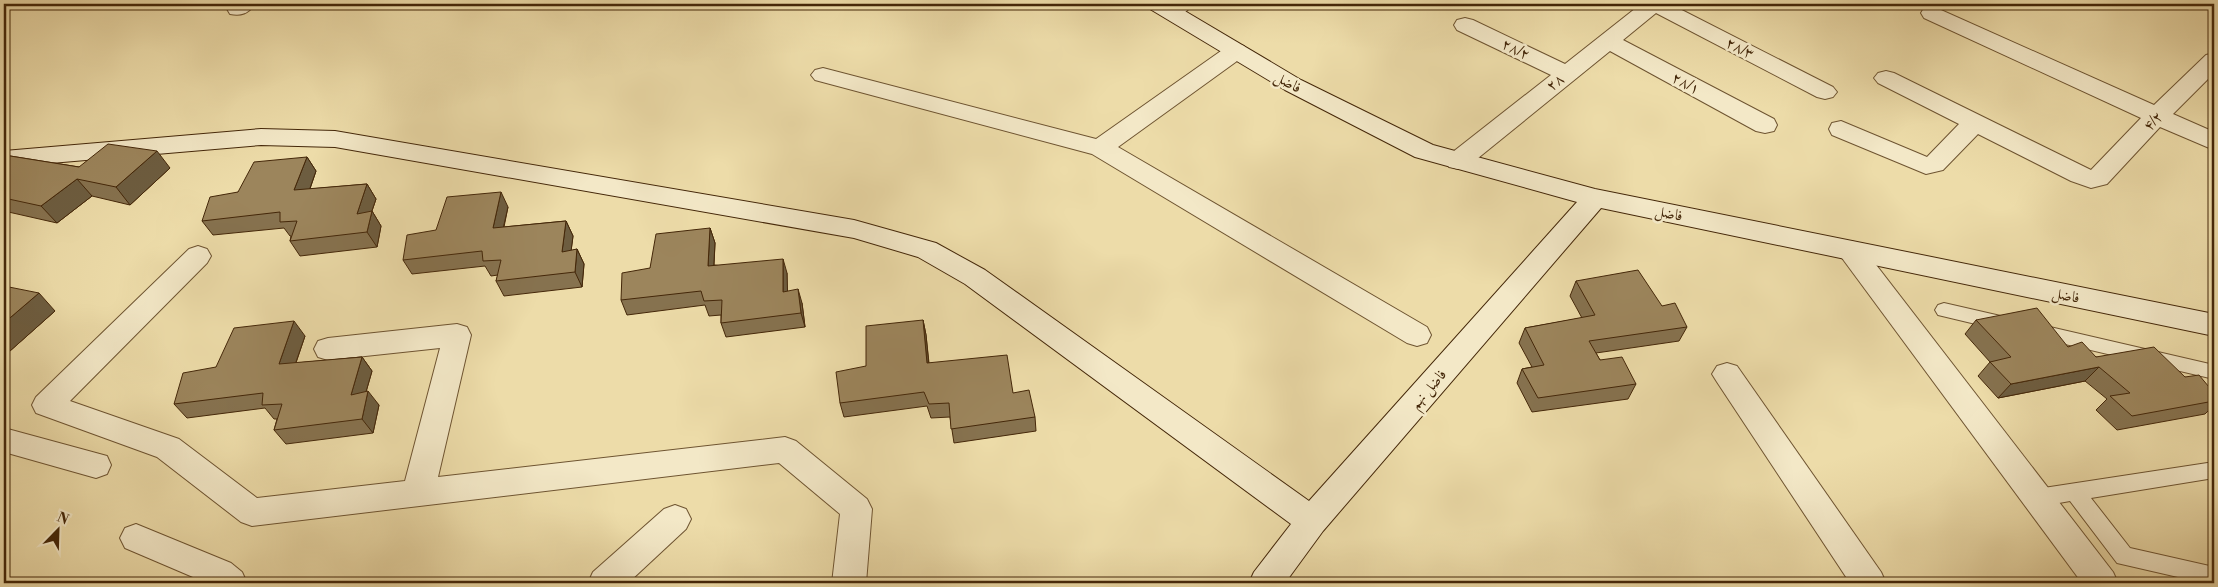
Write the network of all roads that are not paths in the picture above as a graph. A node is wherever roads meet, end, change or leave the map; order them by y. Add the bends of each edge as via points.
1 (1654, 4) edge
2 (1170, 6) edge
3 (1932, 12) dead end
4 (1465, 25) dead end
5 (1608, 41) junction
6 (1236, 51) junction
7 (2214, 60) edge
8 (1566, 73) junction
9 (823, 75) dead end
10 (1886, 78) dead end
11 (1825, 92) dead end
12 (2157, 116) junction
13 (1975, 122) junction
14 (1765, 125) dead end
15 (1841, 129) dead end
16 (2214, 142) edge
17 (1100, 148) junction
18 (4, 159) edge
19 (1458, 161) junction
20 (1595, 198) junction
21 (1850, 251) junction
22 (198, 256) dead end
23 (1944, 310) dead end
24 (2214, 325) edge
25 (1417, 335) dead end
26 (328, 349) dead end
27 (2214, 372) edge
28 (1727, 374) dead end
29 (4, 440) edge
30 (96, 465) dead end
31 (2214, 470) edge
32 (2075, 492) junction
33 (418, 493) junction
34 (2037, 498) junction
35 (675, 519) dead end
36 (1312, 521) junction
37 (136, 538) dead end
38 (2214, 576) edge
39 (230, 583) edge
40 (605, 583) edge
41 (849, 583) edge
42 (1266, 583) edge
43 (1869, 583) edge
44 (2101, 583) edge

1 - 5 street, ۲۸
1 - 11 street, ۲۸/۳
2 - 6 street, فاضل
3 - 12 street
4 - 8 street, ۲۸/۲
5 - 8 street, ۲۸
5 - 14 street, ۲۸/۱
6 - 17 street
6 - 19 street, فاضل via 1293,85 1424,151
7 - 12 street, ۴/۲
8 - 19 street, ۲۸
9 - 17 street
10 - 13 street
12 - 13 street, ۴/۲ via 2098,178 2080,175
12 - 16 street
13 - 15 street via 1934,164 1926,166
17 - 25 street
18 - 36 street via 262,137 335,139 854,229 926,250 974,277
19 - 20 street, فاضل
20 - 21 street, فاضل
20 - 36 street, فاضل نهم
21 - 24 street, فاضل
21 - 34 street
22 - 33 street via 47,405 168,448 252,512
23 - 27 lane
26 - 33 street via 457,334
28 - 43 street
29 - 30 street
31 - 32 lane
32 - 34 lane
32 - 38 lane via 2124,556
33 - 41 street via 785,450 856,509
34 - 44 street
35 - 40 street
36 - 42 street, فاضل نهم
37 - 39 street via 219,573

